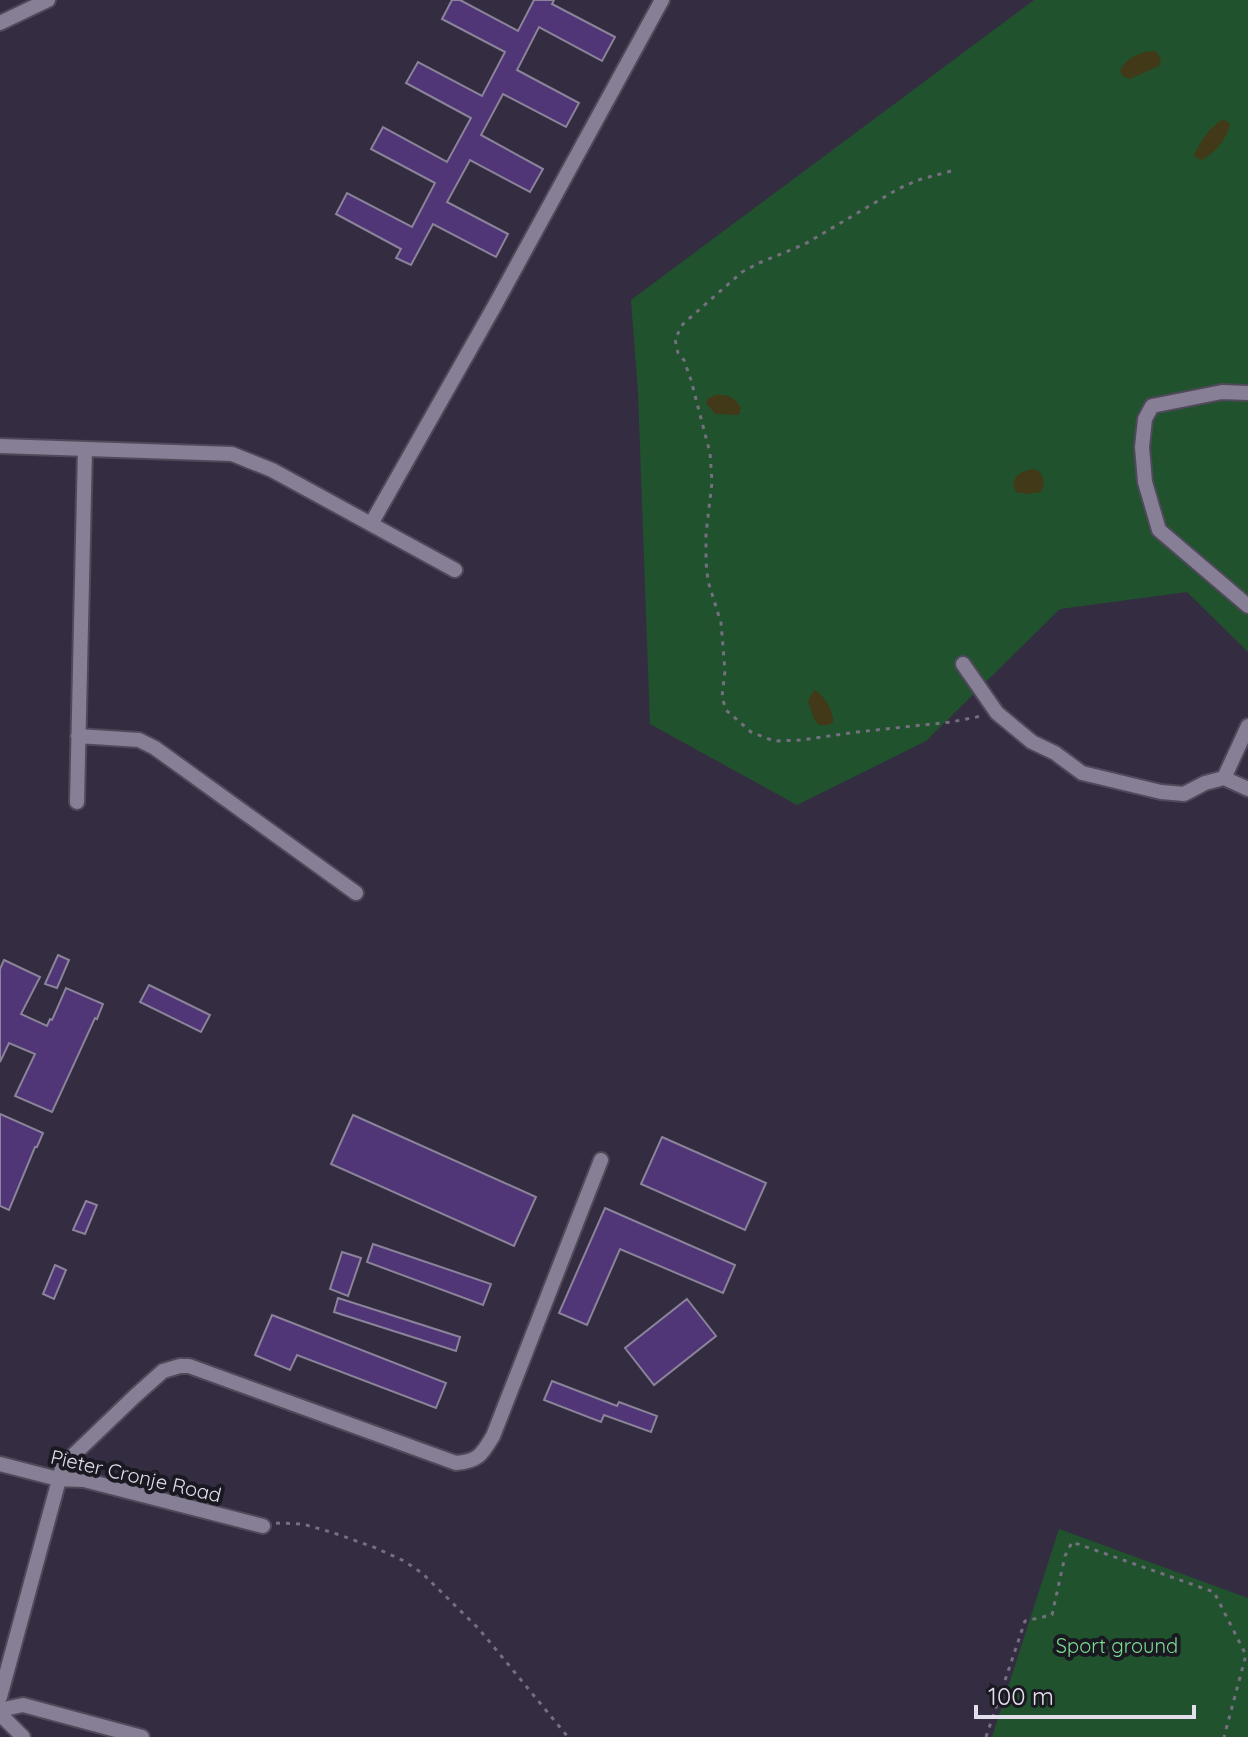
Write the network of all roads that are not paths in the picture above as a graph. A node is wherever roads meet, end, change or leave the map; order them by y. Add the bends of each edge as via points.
1 (48, 0) edge
2 (662, 0) edge
3 (0, 23) edge
4 (1248, 393) edge
5 (0, 446) edge
6 (85, 449) junction
7 (371, 524) junction
8 (455, 570) dead end
9 (1248, 606) edge
10 (963, 664) dead end
11 (1248, 726) edge
12 (78, 736) junction
13 (1224, 778) junction
14 (1248, 789) edge
15 (77, 802) dead end
16 (356, 893) dead end
17 (601, 1160) dead end
18 (0, 1464) edge
19 (58, 1479) junction
20 (263, 1526) road end
21 (0, 1697) edge
22 (0, 1712) edge
23 (23, 1737) edge
24 (142, 1737) edge

1 - 3 street
2 - 7 street
4 - 9 street via 1222,392 1152,406 1142,447 1145,482 1159,530
5 - 6 street
6 - 7 street via 232,454
6 - 12 street
7 - 8 street
10 - 13 street via 997,713 1082,773 1184,794
11 - 13 street
12 - 15 street
12 - 16 street via 139,740 155,748
13 - 14 street
17 - 19 street via 493,1436 479,1457 456,1463 438,1458 180,1366 163,1371 135,1396 63,1465
18 - 19 street, Pieter Cronje Road
19 - 20 street, Pieter Cronje Road via 84,1480
19 - 21 street
22 - 23 street
22 - 24 street via 23,1705

